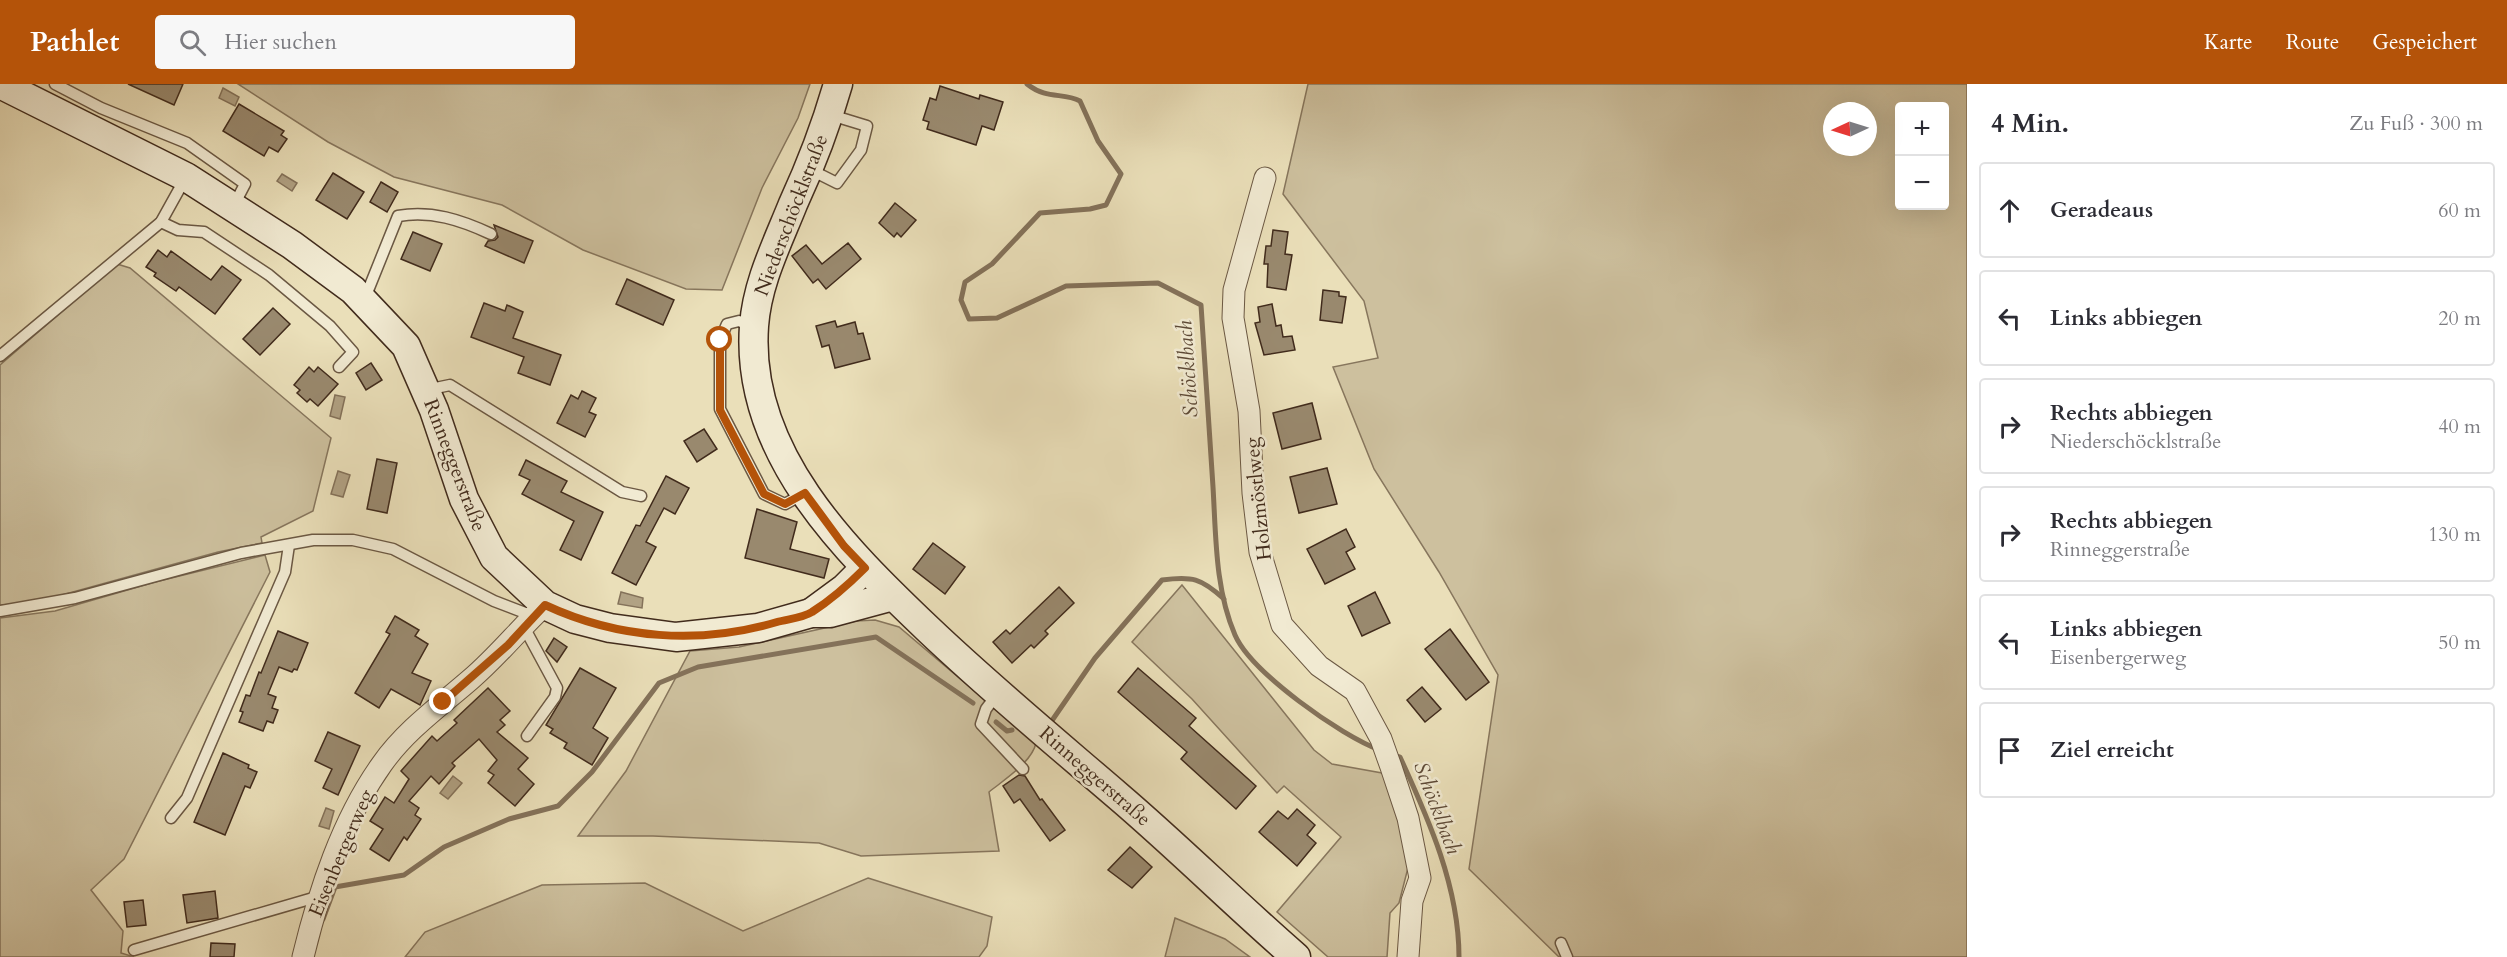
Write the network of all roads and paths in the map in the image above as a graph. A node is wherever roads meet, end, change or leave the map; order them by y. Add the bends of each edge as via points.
1 (0, 84) edge
2 (55, 84) edge
3 (838, 84) edge
4 (829, 115) junction
5 (809, 169) junction
6 (186, 177) junction
7 (1265, 178) dead end
8 (233, 207) junction
9 (160, 222) junction
10 (490, 234) dead end
11 (364, 301) junction
12 (754, 328) junction
13 (0, 356) edge
14 (339, 367) dead end
15 (425, 390) junction
16 (805, 493) junction
17 (640, 496) dead end
18 (289, 545) junction
19 (865, 568) junction
20 (893, 596) junction
21 (0, 611) edge
22 (811, 613) junction
23 (534, 616) junction
24 (998, 693) junction
25 (527, 736) dead end
26 (1023, 769) dead end
27 (171, 818) dead end
28 (320, 896) junction
29 (1562, 943) dead end
30 (134, 950) dead end
31 (303, 957) edge
32 (1296, 957) edge
33 (1408, 957) edge
34 (1567, 957) edge

1 - 6 main road, Rinneggerstraße
2 - 8 lane via 101,108 187,143 206,156 245,184
3 - 4 main road, Niederschöcklstraße
4 - 5 main road, Niederschöcklstraße
4 - 5 lane via 867,126 861,150 837,183
5 - 12 main road, Niederschöcklstraße via 769,260 756,305
6 - 8 main road, Rinneggerstraße
6 - 9 lane
7 - 33 street, Holzmöstlweg via 1234,290 1233,318 1249,411 1260,552 1282,626 1318,666 1354,691 1391,766 1408,818 1420,878 1412,901
8 - 11 main road, Rinneggerstraße via 292,245
9 - 13 lane
9 - 14 lane via 178,230 204,232 269,275 330,326 353,352
10 - 11 lane via 464,221 418,212 398,216
11 - 15 main road, Rinneggerstraße via 406,346
12 - 16 main road, Niederschöcklstraße via 754,360 762,404 772,432
12 - 16 lane via 739,321 727,324 720,340 720,410 764,494 785,504
15 - 17 lane via 450,386 622,492
15 - 23 main road, Rinneggerstraße via 479,531
16 - 19 main road, Niederschöcklstraße
18 - 21 lane, Rinneggerstraße via 150,576 75,598
18 - 23 lane, Rinneggerstraße via 313,540 353,540 393,549 494,601
18 - 27 lane via 285,572 187,798
19 - 20 main road, Rinneggerstraße
19 - 22 main road, Rinneggerstraße
20 - 22 main road, Rinneggerstraße via 830,613
20 - 24 main road, Rinneggerstraße
22 - 23 main road, Rinneggerstraße via 758,628 676,637 575,619
23 - 25 lane via 556,688 555,698
23 - 28 street, Eisenbergerweg via 471,679 414,727 383,763 359,800
24 - 26 lane via 981,724
24 - 32 main road, Rinneggerstraße
28 - 30 lane
28 - 31 street, Eisenbergerweg
29 - 34 lane

